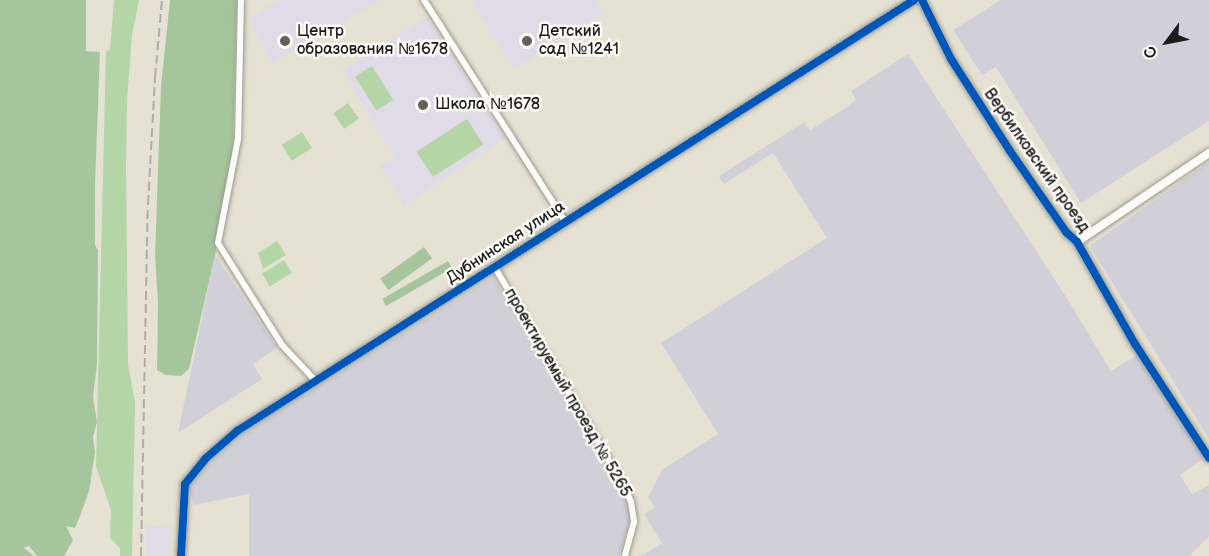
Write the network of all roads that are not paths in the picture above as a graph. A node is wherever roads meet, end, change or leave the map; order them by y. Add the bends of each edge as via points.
1 (241, 0) edge
2 (424, 0) edge
3 (914, 0) edge
4 (922, 0) edge
5 (1209, 153) edge
6 (565, 221) junction
7 (1077, 242) junction
8 (494, 266) junction
9 (315, 380) junction
10 (1209, 458) edge
11 (182, 556) edge
12 (625, 556) edge

1 - 9 street via 238,139 218,243 282,345
2 - 6 street
3 - 6 street, Дубнинская улица
4 - 7 street, Вербилковский проезд via 942,44 992,124 1056,218
5 - 7 street
6 - 8 street, Дубнинская улица
7 - 10 street, Вербилковский проезд via 1135,344
8 - 9 street, Дубнинская улица
8 - 12 street, проектируемый проезд № 5265 via 624,486 634,522
9 - 11 street, Дубнинская улица via 237,430 189,478 183,490

